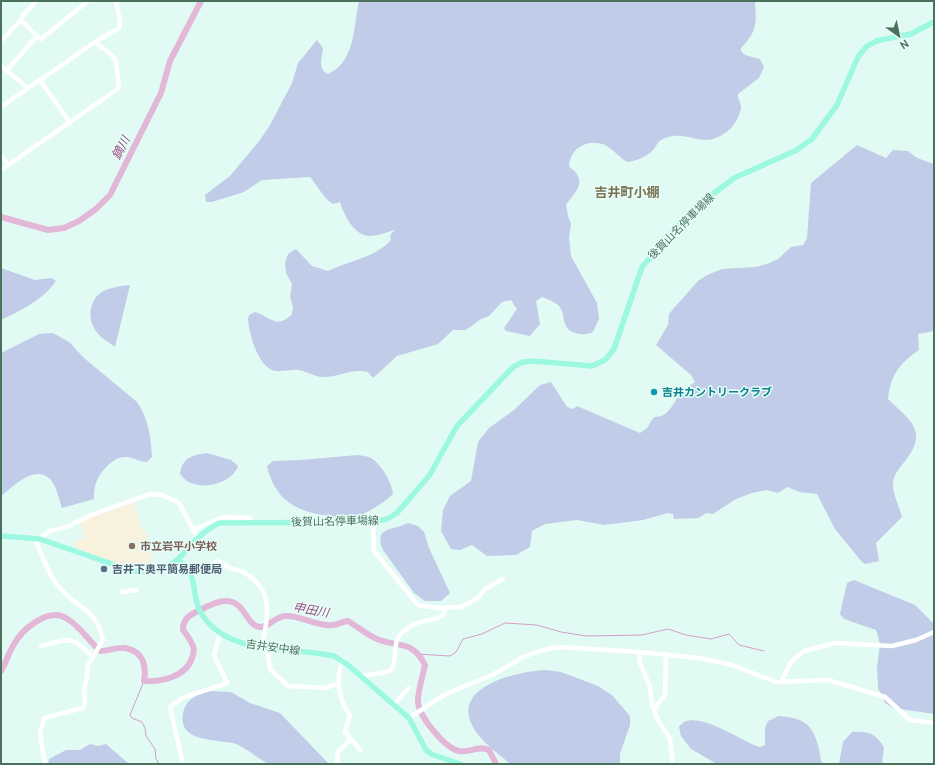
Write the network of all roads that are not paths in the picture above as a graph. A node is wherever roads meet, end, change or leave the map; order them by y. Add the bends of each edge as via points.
1 (36, 1) edge
2 (88, 1) edge
3 (116, 1) edge
4 (22, 20) junction
5 (934, 22) edge
6 (37, 36) junction
7 (1, 41) edge
8 (95, 42) junction
9 (1, 66) edge
10 (7, 70) junction
11 (40, 80) junction
12 (28, 88) junction
13 (1, 106) edge
14 (70, 123) junction
15 (1, 155) edge
16 (8, 165) junction
17 (1, 170) edge
18 (251, 522) junction
19 (373, 522) junction
20 (193, 530) junction
21 (1, 536) edge
22 (199, 537) junction
23 (37, 539) junction
24 (178, 560) junction
25 (190, 570) junction
26 (503, 580) dead end
27 (137, 590) dead end
28 (122, 592) dead end
29 (445, 608) junction
30 (934, 632) edge
31 (220, 633) junction
32 (41, 646) dead end
33 (264, 647) junction
34 (639, 652) junction
35 (666, 654) junction
36 (93, 656) junction
37 (342, 661) junction
38 (360, 677) junction
39 (780, 682) junction
40 (338, 683) junction
41 (408, 688) dead end
42 (393, 705) junction
43 (654, 709) junction
44 (411, 716) junction
45 (934, 723) edge
46 (350, 740) junction
47 (360, 750) dead end
48 (448, 762) edge
49 (45, 764) edge
50 (183, 764) edge
51 (337, 764) edge
52 (460, 764) edge
53 (673, 764) edge

1 - 4 street via 23,15
2 - 6 street via 41,39
3 - 8 street via 119,28
4 - 6 street
4 - 7 street
5 - 19 main road, 後賀山名停車場線 via 911,34 876,41 866,47 858,57 837,105 812,139 795,151 728,182 700,204 674,230 642,267 614,349 605,360 592,366 533,361 513,367 457,426 429,476 397,513 387,519
6 - 10 street
8 - 11 street
8 - 14 street via 113,56 119,88
9 - 10 street
10 - 12 street
11 - 12 street
11 - 14 street
12 - 13 street
14 - 16 street
15 - 16 street
16 - 17 street
18 - 19 main road, 後賀山名停車場線
18 - 20 street via 250,518 223,517
18 - 22 main road, 後賀山名停車場線 via 219,522
19 - 29 street via 374,552 415,602 421,606
20 - 22 street
20 - 23 street via 179,503 163,495 150,494 91,514 67,527 49,531
21 - 23 main road
22 - 24 main road, 後賀山名停車場線
23 - 24 main road via 132,571 164,569
23 - 36 street via 52,576 60,588 95,618 103,640
24 - 25 main road
25 - 31 main road, 吉井安中線 via 197,602 203,614
25 - 33 street via 210,567 218,561 230,569 242,572 263,589 268,608
26 - 29 street via 484,590 478,598 465,605
27 - 28 street
29 - 38 street via 442,616 411,626 402,632 396,643 392,669 385,673 371,673
30 - 39 street via 892,646 835,643 804,651 791,662
31 - 33 main road, 吉井安中線 via 240,642
31 - 50 street via 214,655 227,683 182,698 170,707
32 - 36 street via 75,640
33 - 37 main road, 吉井安中線 via 322,653
33 - 40 street via 270,669 288,686 326,688
34 - 35 street
34 - 43 street
34 - 44 street via 559,647 543,650 452,691
35 - 39 street via 712,660 732,665 761,678
35 - 43 street via 665,695
36 - 49 street via 87,667 88,678 83,708 44,718 40,733
37 - 38 main road, 吉井安中線
37 - 40 street
38 - 42 main road, 吉井安中線
39 - 45 street via 821,680 845,684 885,697 910,720
40 - 46 street via 344,708 350,715 345,730
41 - 42 street
42 - 44 main road, 吉井安中線
43 - 53 street via 670,739
44 - 48 main road, 吉井安中線 via 426,750
46 - 47 street
46 - 51 street via 338,752
48 - 52 main road, 吉井安中線

